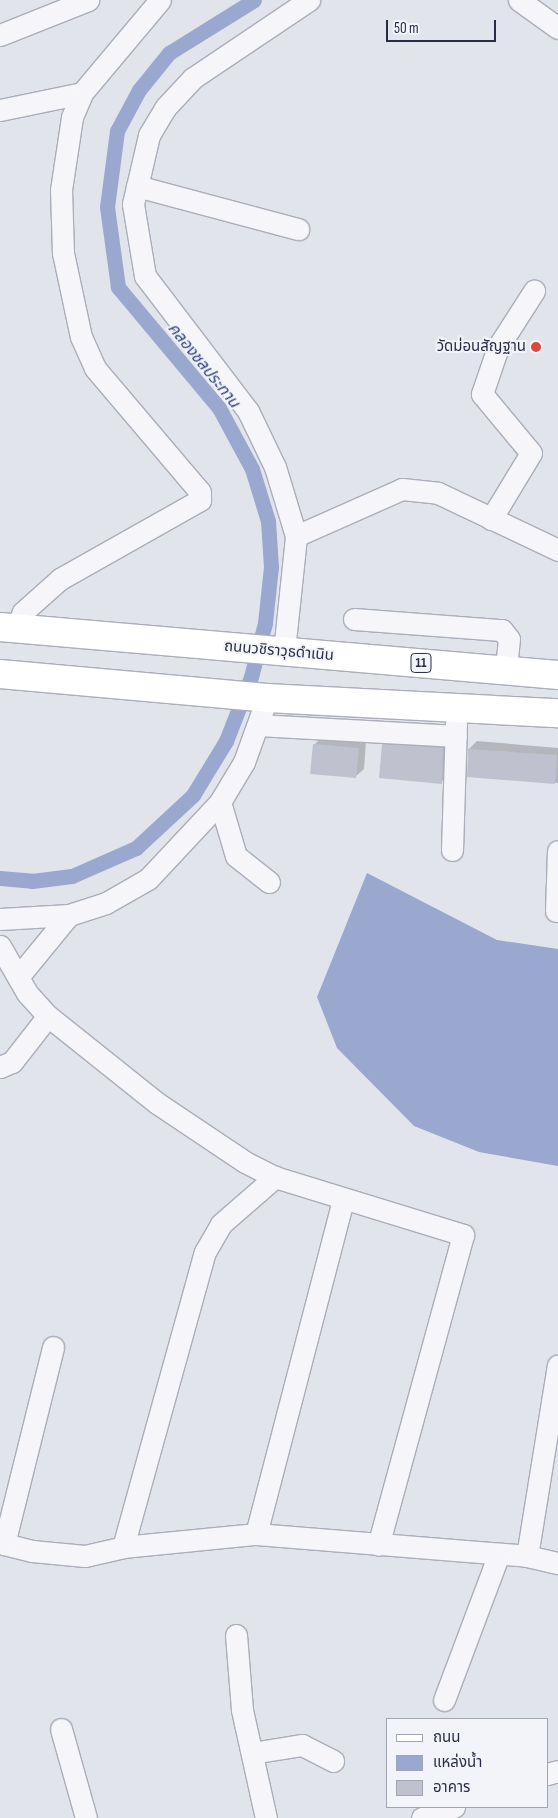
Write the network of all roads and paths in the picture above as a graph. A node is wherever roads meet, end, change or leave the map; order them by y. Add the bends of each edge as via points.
1 (88, 0) edge
2 (160, 0) edge
3 (308, 0) edge
4 (519, 0) edge
5 (558, 28) edge
6 (0, 35) edge
7 (82, 93) junction
8 (0, 110) edge
9 (138, 186) junction
10 (298, 229) dead end
11 (534, 291) dead end
12 (491, 519) junction
13 (296, 536) junction
14 (558, 550) edge
15 (354, 619) dead end
16 (8, 628) edge
17 (284, 651) junction
18 (506, 670) junction
19 (0, 674) edge
20 (558, 675) edge
21 (267, 698) junction
22 (456, 707) junction
23 (558, 713) edge
24 (259, 725) junction
25 (456, 736) junction
26 (220, 802) junction
27 (452, 850) dead end
28 (558, 851) edge
29 (269, 882) dead end
30 (556, 911) dead end
31 (69, 915) junction
32 (0, 919) edge
33 (0, 946) edge
34 (18, 977) junction
35 (48, 1016) junction
36 (0, 1067) edge
37 (275, 1177) junction
38 (343, 1199) junction
39 (53, 1347) dead end
40 (558, 1365) edge
41 (256, 1534) junction
42 (2, 1540) edge
43 (378, 1545) junction
44 (123, 1547) junction
45 (499, 1554) junction
46 (527, 1556) junction
47 (558, 1562) edge
48 (236, 1635) dead end
49 (444, 1700) dead end
50 (61, 1729) dead end
51 (252, 1753) junction
52 (333, 1761) dead end
53 (451, 1808) edge
54 (86, 1818) edge
55 (266, 1818) edge
56 (422, 1818) edge

1 - 6 street
2 - 7 street
3 - 9 street via 193,78 165,108 149,135
4 - 5 street
7 - 8 street
7 - 16 street via 72,117 61,190 63,254 81,337 95,368 200,492 200,500 60,579
9 - 10 street
9 - 13 street via 133,204 145,276 248,411 275,467
11 - 12 street via 498,347 482,394 531,453
12 - 13 street via 438,493 402,489
12 - 14 street
13 - 17 street
15 - 18 street via 502,630 509,639
16 - 17 main road, ถนนวชิราวุธดำเนิน / 11
17 - 18 main road, ถนนวชิราวุธดำเนิน / 11
18 - 20 main road, ถนนวชิราวุธดำเนิน / 11
19 - 21 main road
21 - 22 main road
21 - 24 street
22 - 23 main road
22 - 25 street
24 - 25 street
24 - 26 street via 244,762
25 - 27 street
26 - 29 street via 236,856
26 - 31 street via 148,879 106,903
28 - 30 street
31 - 32 street
31 - 34 street
33 - 34 street
34 - 35 street
35 - 36 street via 12,1062
35 - 37 street via 157,1103
37 - 38 street
37 - 44 street via 221,1224 205,1252
38 - 41 street
38 - 43 street via 463,1235
39 - 42 street
40 - 46 street
41 - 43 street
41 - 44 street
42 - 44 street via 85,1556
43 - 45 street
45 - 46 street
45 - 49 street
46 - 47 street
48 - 51 street via 242,1710
50 - 54 street
51 - 52 street via 302,1744
51 - 55 street
53 - 56 street

